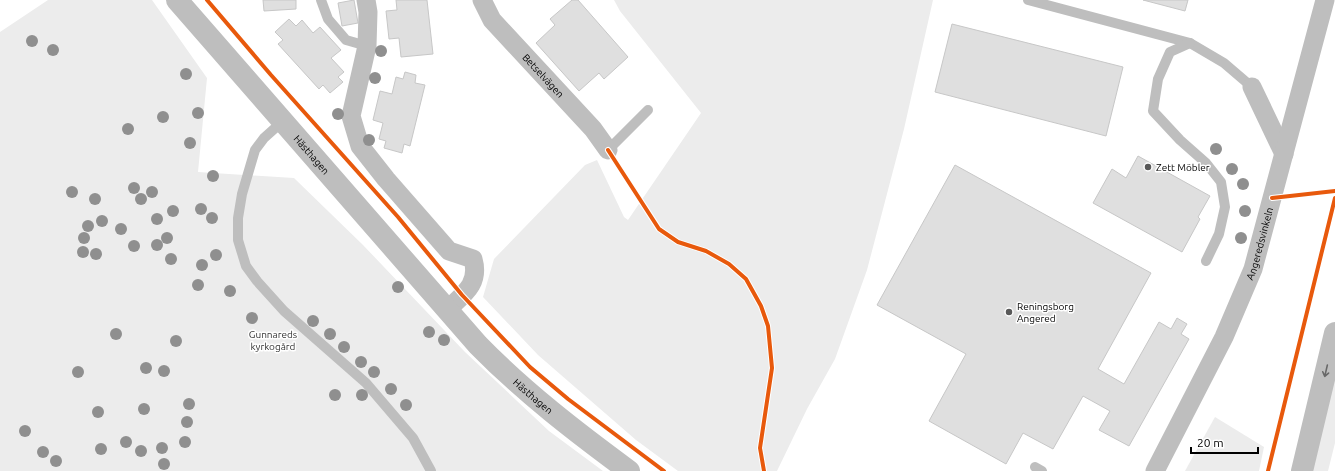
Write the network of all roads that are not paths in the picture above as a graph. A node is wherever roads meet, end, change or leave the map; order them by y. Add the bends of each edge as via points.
1 (178, 0) edge
2 (321, 0) edge
3 (366, 0) edge
4 (482, 0) edge
5 (1028, 0) edge
6 (1325, 0) edge
7 (1190, 43) junction
8 (366, 46) junction
9 (1252, 88) joint
10 (648, 110) dead end
11 (283, 121) junction
12 (608, 150) joint
13 (1284, 154) junction
14 (1206, 261) dead end
15 (447, 310) junction
16 (1335, 334) edge
17 (431, 471) edge
18 (629, 471) edge
19 (1155, 471) edge
20 (1302, 471) edge

1 - 11 street, Hästhagen
2 - 8 lane via 328,19 346,40
3 - 8 street
4 - 12 street, Betselvägen via 492,20 593,129
5 - 7 lane
6 - 13 street, Angeredsvinkeln
7 - 9 lane via 1224,62
7 - 14 lane via 1170,52 1158,79 1153,111 1206,163 1221,182 1225,207 1219,234
8 - 15 street via 351,116 360,146 449,252 473,259 476,269 472,285
9 - 13 street
10 - 12 lane
11 - 15 street, Hästhagen
11 - 17 lane via 264,138 256,150 242,194 238,240 246,266 284,311 366,383 413,438
13 - 19 street, Angeredsvinkeln via 1253,269 1224,337
15 - 18 street, Hästhagen via 506,373 553,414
16 -> 20 street

